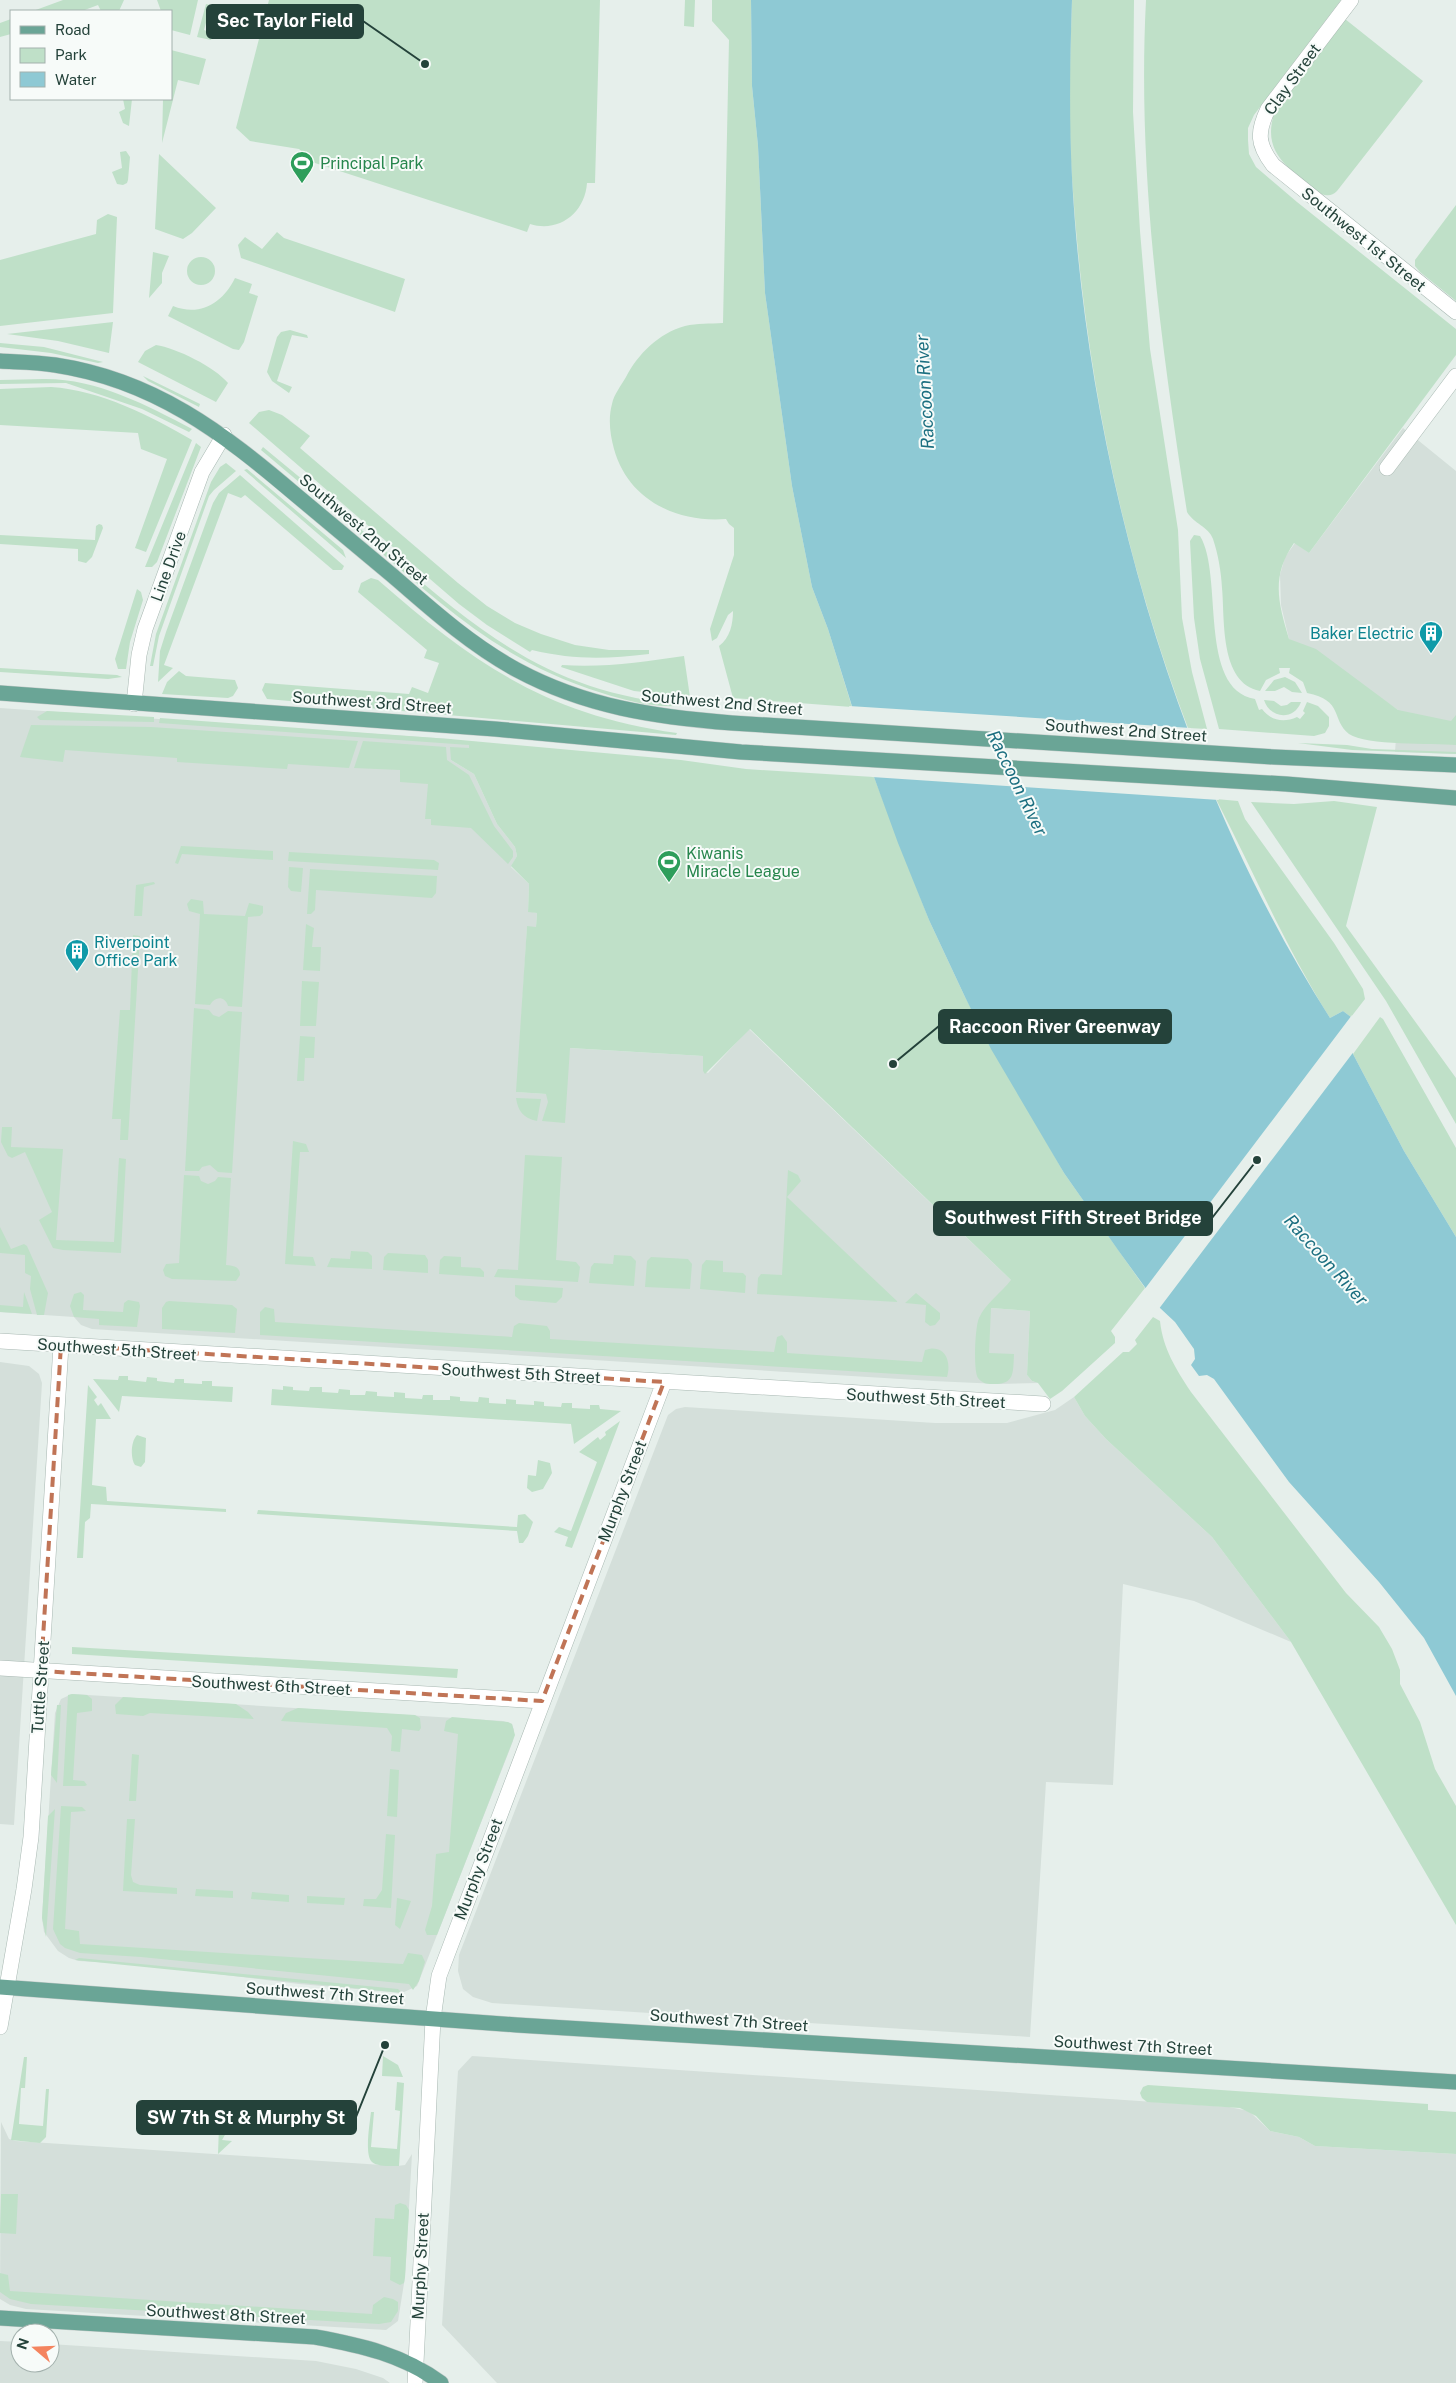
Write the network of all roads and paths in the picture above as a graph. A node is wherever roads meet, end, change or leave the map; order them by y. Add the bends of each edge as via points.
1 (1351, 0) edge
2 (1272, 165) joint
3 (1456, 312) edge
4 (0, 361) edge
5 (1456, 376) edge
6 (224, 435) junction
7 (1388, 468) dead end
8 (0, 693) edge
9 (134, 704) junction
10 (1456, 765) edge
11 (1456, 798) edge
12 (0, 1341) edge
13 (61, 1345) junction
14 (664, 1382) junction
15 (1043, 1404) dead end
16 (0, 1668) edge
17 (41, 1671) junction
18 (542, 1701) junction
19 (4, 1987) edge
20 (433, 2019) junction
21 (0, 2027) edge
22 (1456, 2082) edge
23 (0, 2318) edge
24 (416, 2366) junction
25 (415, 2383) edge
26 (441, 2383) edge

1 - 2 street, Clay Street via 1268,108 1260,136 1261,147
2 - 3 street, Southwest 1st Street
4 - 6 main road, Southwest 2nd Street via 54,365 121,383 176,406
5 - 7 street
6 - 9 street, Line Drive via 202,472 145,629
6 - 10 main road, Southwest 2nd Street via 482,649 518,670 591,702 678,719 732,723 1274,757
8 - 9 main road, Southwest 3rd Street
9 - 11 main road, Southwest 3rd Street via 495,729 741,752 1286,784
12 - 13 street, Southwest 5th Street
13 - 14 street, Southwest 5th Street
13 - 17 street, Tuttle Street
14 - 15 street, Southwest 5th Street
14 - 18 street, Murphy Street
16 - 17 street, Southwest 6th Street
17 - 18 street, Southwest 6th Street
17 - 19 street, Tuttle Street via 31,1837
18 - 20 street, Murphy Street via 443,1962
19 - 20 main road, Southwest 7th Street
19 - 21 street, Tuttle Street
20 - 22 main road, Southwest 7th Street
20 - 24 street, Murphy Street
23 - 24 main road, Southwest 8th Street via 315,2337 373,2350
24 - 25 street, Murphy Street
24 - 26 main road, Southwest 8th Street

